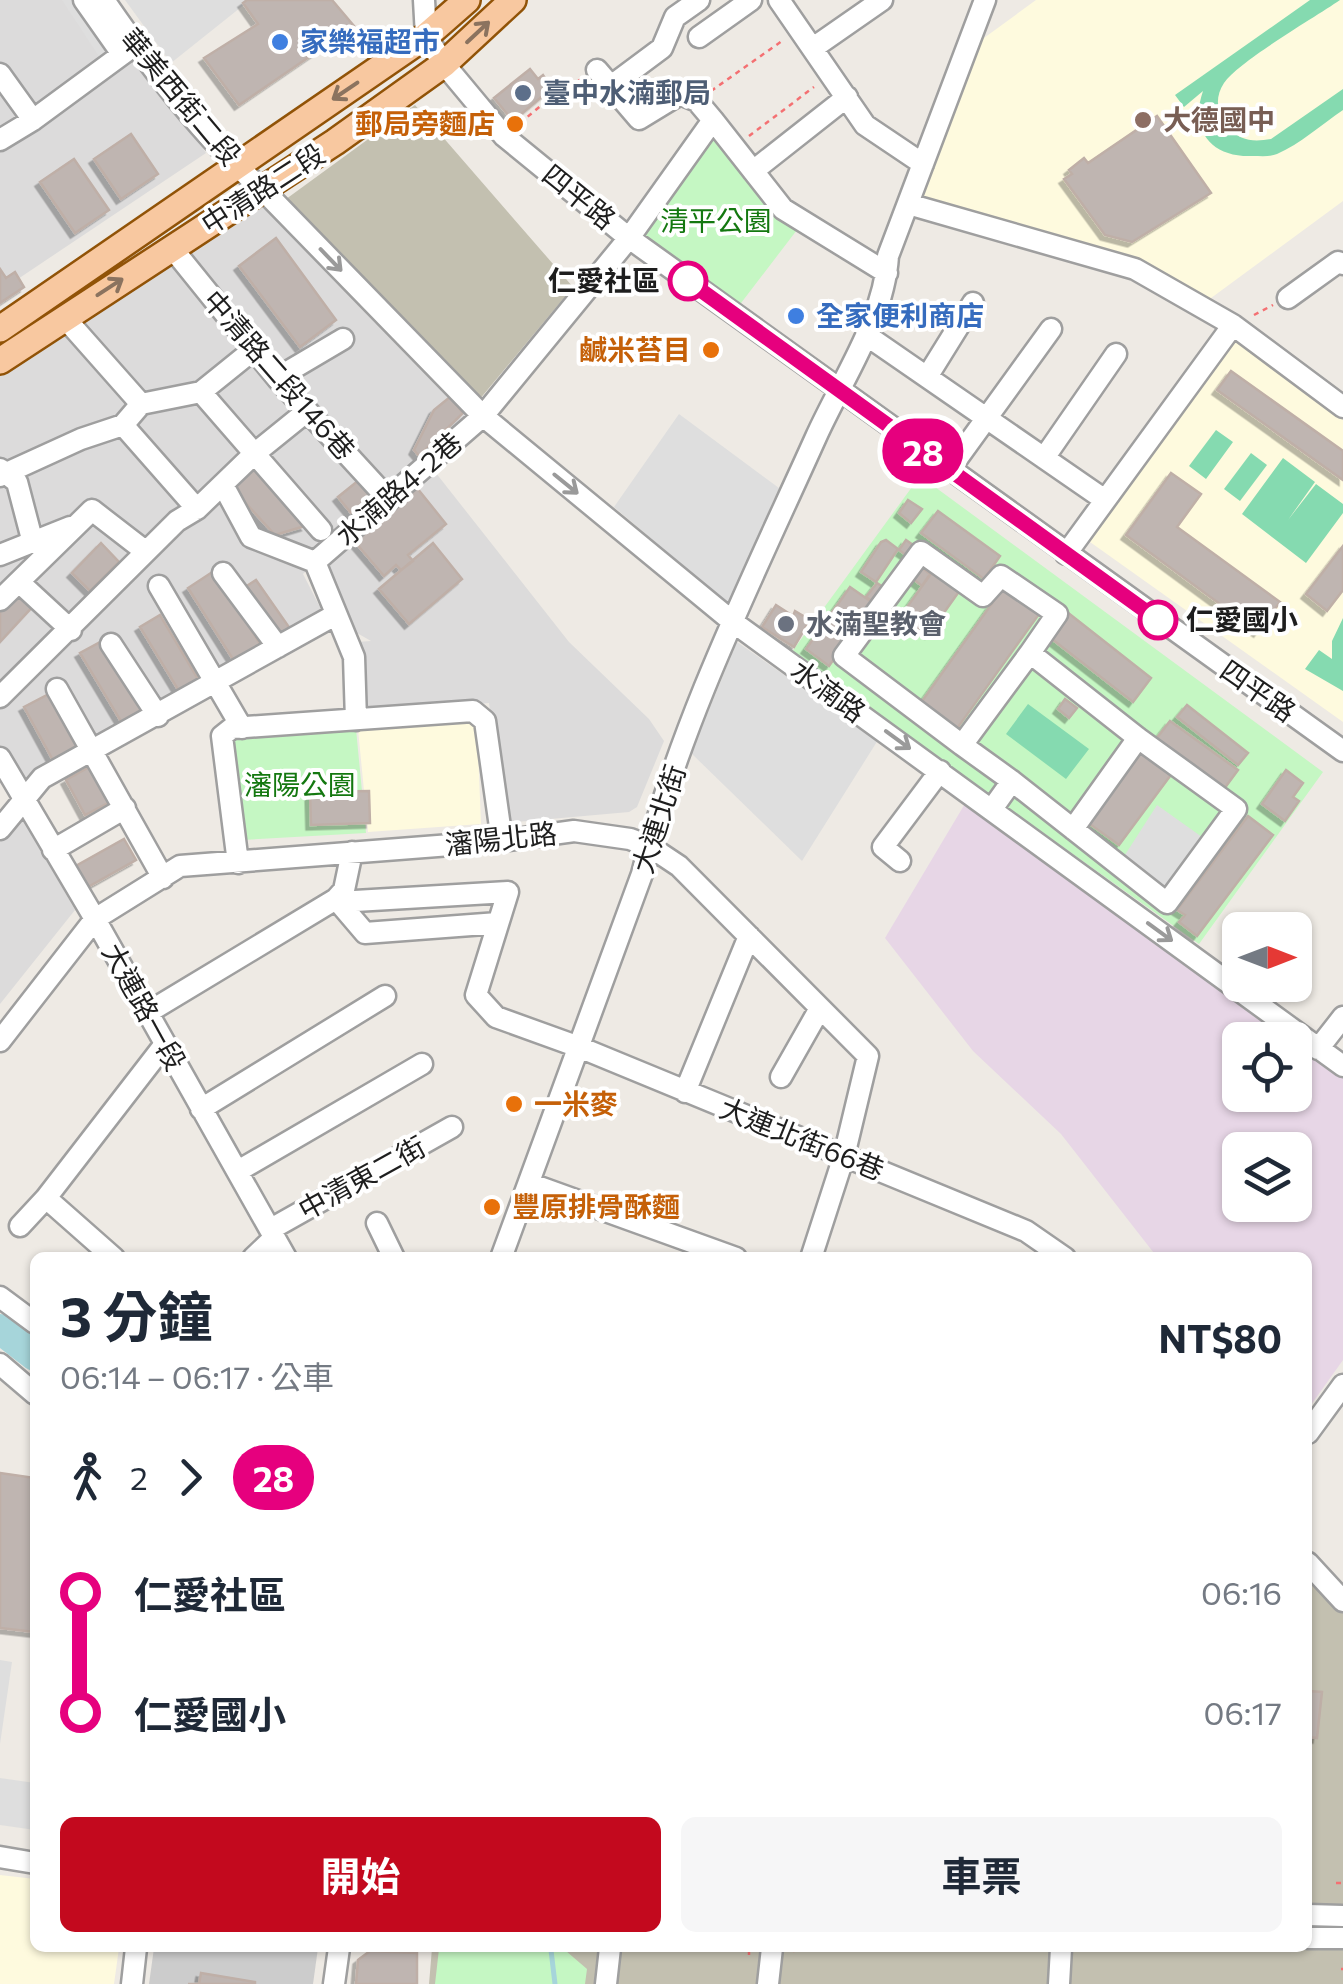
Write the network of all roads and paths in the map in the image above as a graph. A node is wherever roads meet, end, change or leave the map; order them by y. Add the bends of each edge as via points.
1 (84, 0) edge
2 (104, 0) edge
3 (424, 0) edge
4 (467, 0) edge
5 (513, 0) edge
6 (699, 0) edge
7 (751, 0) edge
8 (779, 0) edge
9 (882, 0) edge
10 (985, 0) edge
11 (799, 28) junction
12 (426, 36) junction
13 (699, 37) dead end
14 (813, 48) junction
15 (128, 49) junction
16 (444, 64) junction
17 (597, 70) joint
18 (0, 74) edge
19 (832, 74) junction
20 (611, 86) junction
21 (847, 97) junction
22 (698, 101) junction
23 (33, 120) junction
24 (712, 120) junction
25 (504, 136) junction
26 (0, 140) edge
27 (734, 147) junction
28 (923, 164) junction
29 (235, 165) junction
30 (753, 171) junction
31 (263, 190) junction
32 (908, 204) junction
33 (629, 238) junction
34 (172, 248) junction
35 (888, 264) junction
36 (1343, 264) edge
37 (1288, 298) joint
38 (973, 303) dead end
39 (64, 317) junction
40 (1233, 325) junction
41 (0, 328) edge
42 (1051, 329) dead end
43 (866, 335) junction
44 (343, 339) dead end
45 (254, 350) junction
46 (1116, 354) dead end
47 (0, 362) edge
48 (926, 377) junction
49 (277, 378) junction
50 (838, 389) junction
51 (201, 392) junction
52 (141, 404) junction
53 (1343, 407) edge
54 (306, 412) junction
55 (483, 416) junction
56 (986, 418) junction
57 (123, 425) junction
58 (254, 454) junction
59 (1044, 458) junction
60 (948, 470) junction
61 (2, 473) edge
62 (223, 485) junction
63 (389, 500) junction
64 (1106, 500) junction
65 (197, 509) junction
66 (80, 522) junction
67 (320, 530) dead end
68 (33, 543) junction
69 (145, 552) junction
70 (1066, 554) junction
71 (0, 555) edge
72 (315, 562) junction
73 (223, 573) dead end
74 (19, 582) junction
75 (159, 586) dead end
76 (0, 600) edge
77 (334, 614) junction
78 (733, 622) junction
79 (71, 630) junction
80 (111, 644) dead end
81 (278, 647) junction
82 (1030, 653) junction
83 (217, 683) junction
84 (57, 689) dead end
85 (0, 697) edge
86 (158, 716) junction
87 (356, 720) junction
88 (242, 728) junction
89 (1138, 738) junction
90 (962, 744) junction
91 (94, 751) junction
92 (1343, 751) edge
93 (0, 758) edge
94 (940, 771) junction
95 (1012, 781) junction
96 (24, 798) junction
97 (125, 808) junction
98 (992, 809) junction
99 (0, 829) edge
100 (1073, 829) junction
101 (502, 841) junction
102 (649, 846) junction
103 (53, 850) junction
104 (352, 852) junction
105 (900, 861) dead end
106 (238, 863) junction
107 (163, 878) junction
108 (337, 900) junction
109 (95, 919) junction
110 (498, 924) junction
111 (749, 936) junction
112 (385, 996) dead end
113 (819, 1010) junction
114 (147, 1013) junction
115 (1343, 1017) edge
116 (0, 1041) edge
117 (165, 1044) junction
118 (579, 1047) junction
119 (1318, 1049) junction
120 (422, 1064) dead end
121 (1343, 1066) edge
122 (780, 1078) dead end
123 (685, 1092) junction
124 (201, 1109) junction
125 (452, 1127) dead end
126 (844, 1156) junction
127 (238, 1171) junction
128 (531, 1184) junction
129 (46, 1198) junction
130 (377, 1223) dead end
131 (20, 1226) dead end
132 (272, 1233) junction
133 (504, 1251) edge
134 (107, 1252) edge
135 (257, 1252) edge
136 (283, 1252) edge
137 (391, 1252) edge
138 (719, 1252) edge
139 (813, 1252) edge
140 (1056, 1252) edge
141 (0, 1297) edge
142 (30, 1318) edge
143 (0, 1364) edge
144 (1343, 1386) edge
145 (30, 1390) edge
146 (1312, 1429) edge
147 (1312, 1567) edge
148 (1343, 1600) edge
149 (0, 1857) edge
150 (30, 1862) edge
151 (1336, 1883) dead end
152 (1343, 1883) edge
153 (1312, 1915) edge
154 (1343, 1916) edge
155 (1312, 1938) edge
156 (1343, 1938) edge
157 (136, 1952) edge
158 (338, 1952) edge
159 (610, 1952) edge
160 (749, 1952) edge
161 (784, 1952) edge
162 (1061, 1952) edge
163 (749, 1955) dead end
164 (132, 1984) edge
165 (334, 1984) edge
166 (606, 1984) edge
167 (768, 1984) edge
168 (1060, 1984) edge

1 - 15 street
2 - 15 street, 華美西街二段
3 - 12 street
4 - 12 main road, 中清路二段
16 -> 5 main road, 中清路二段
6 - 20 street via 675,18 662,48
7 - 13 street
8 - 11 street
9 - 14 street
10 - 28 street, 大連北街
11 - 14 street
11 - 22 path
12 - 16 street, 四平路
12 -> 29 main road, 中清路二段
14 - 19 street
15 - 23 street
15 - 29 street, 華美西街二段
16 - 25 street, 四平路
16 - 31 main road, 中清路二段
17 - 20 street
17 - 25 path
18 - 23 street
19 - 21 street
19 - 27 path
20 - 22 street via 639,118 680,94
21 - 28 street via 865,126
21 - 30 street
22 - 24 street
23 - 26 street
24 - 27 street
24 - 33 street, 水湳路4-2巷
25 - 33 street, 四平路
27 - 30 street
28 - 32 street, 大連北街
29 - 31 street, 華美西街二段
29 - 41 main road, 中清路二段
30 - 35 street via 783,210
31 - 34 main road, 中清路二段
31 -> 55 street, 水湳路
32 - 35 street, 大連北街
32 - 40 street via 1135,269
33 - 50 street, 四平路
33 - 55 street, 水湳路4-2巷
39 -> 34 main road, 中清路二段
34 - 45 street, 中清路二段146巷
35 - 43 street, 大連北街 via 884,297
36 - 37 street
37 - 40 path
38 - 48 street
39 - 47 main road, 中清路二段
39 - 52 street
40 - 53 street
40 - 64 street
42 - 56 street
43 - 48 street
43 - 50 street, 大連北街
44 - 49 street
45 - 49 street, 中清路二段146巷
45 - 51 street
46 - 59 street
48 - 56 street
49 - 54 street, 中清路二段146巷
50 - 60 street, 四平路
50 - 78 street, 大連北街
51 - 52 street
51 - 58 street
52 - 57 street
54 - 58 street
54 - 63 street, 中清路二段146巷
55 - 63 street, 水湳路4-2巷
55 -> 78 street, 水湳路
56 - 59 street
56 - 60 street
57 - 61 street
57 - 65 street
58 - 62 street
58 - 67 street
59 - 64 street
60 - 70 street, 四平路
61 - 68 street via 17,482
62 - 65 street
62 - 72 street via 251,537
63 - 72 street, 水湳路4-2巷
64 - 70 street
65 - 69 street
66 - 68 street
66 - 69 street via 92,510
66 - 74 street
68 - 71 street
69 - 79 street
70 - 92 street, 四平路
72 - 77 street
73 - 81 street
74 - 76 street
74 - 79 street
75 - 83 street
77 - 81 street
77 - 87 street via 354,657
78 -> 94 street, 水湳路
78 - 102 street, 大連北街
79 - 85 street
80 - 86 street
81 - 83 street
82 - 89 street
82 - 90 street
82 - 90 street via 1057,614 1000,576 983,596 921,552 844,656
83 - 86 street
83 - 88 street
84 - 91 street
86 - 91 street
87 - 88 street
87 - 101 street via 474,711 485,720
88 - 106 street via 222,736
89 - 100 street
89 - 100 street via 1236,809 1167,903
90 - 95 street
91 - 96 street via 42,778
91 - 97 street
93 - 96 street, 大連路一段
94 - 98 street, 水湳路
94 - 105 street via 883,847
95 - 98 street
95 - 100 street
96 - 99 street
96 - 103 street, 大連路一段
97 - 103 street
97 - 107 street
98 -> 119 street, 水湳路
101 - 102 street, 瀋陽北路 via 574,831
101 - 104 street, 瀋陽北路
102 - 111 street via 679,866
102 - 118 street, 大連北街
103 - 109 street, 大連路一段
104 - 106 street, 瀋陽北路
104 - 108 street
106 - 107 street, 瀋陽北路 via 180,866
107 - 109 street, 瀋陽北路
108 - 110 street via 365,933
108 - 110 street via 508,892
108 - 114 street
109 - 114 street, 大連路一段
109 - 116 street
110 - 118 street, 大連北街66巷 via 476,995 496,1017
111 - 113 street
111 - 123 street
112 - 124 street
113 - 122 street
113 - 126 street via 868,1056
114 - 117 street, 大連路一段
115 - 119 street
117 - 124 street, 大連路一段
117 - 129 street
118 - 123 street, 大連北街66巷
118 - 128 street, 大連北街
119 - 121 street, 水湳路
120 - 127 street
123 - 126 street, 大連北街66巷
124 - 127 street, 大連路一段
125 - 132 street, 中清東二街
126 - 139 street
126 - 140 street, 大連北街66巷 via 1026,1231
127 - 132 street, 大連路一段
128 - 133 street, 大連北街
128 - 138 street
129 - 131 street
129 - 134 street
130 - 137 street
132 - 135 street, 中清東二街
132 - 136 street, 大連路一段
141 - 142 street
143 - 145 street
144 - 146 street
147 - 148 street
149 - 150 street
151 - 152 path
153 - 154 street
155 - 156 street
157 - 164 street
158 - 165 street
159 - 166 street
160 - 163 path
161 - 167 street
162 - 168 street

